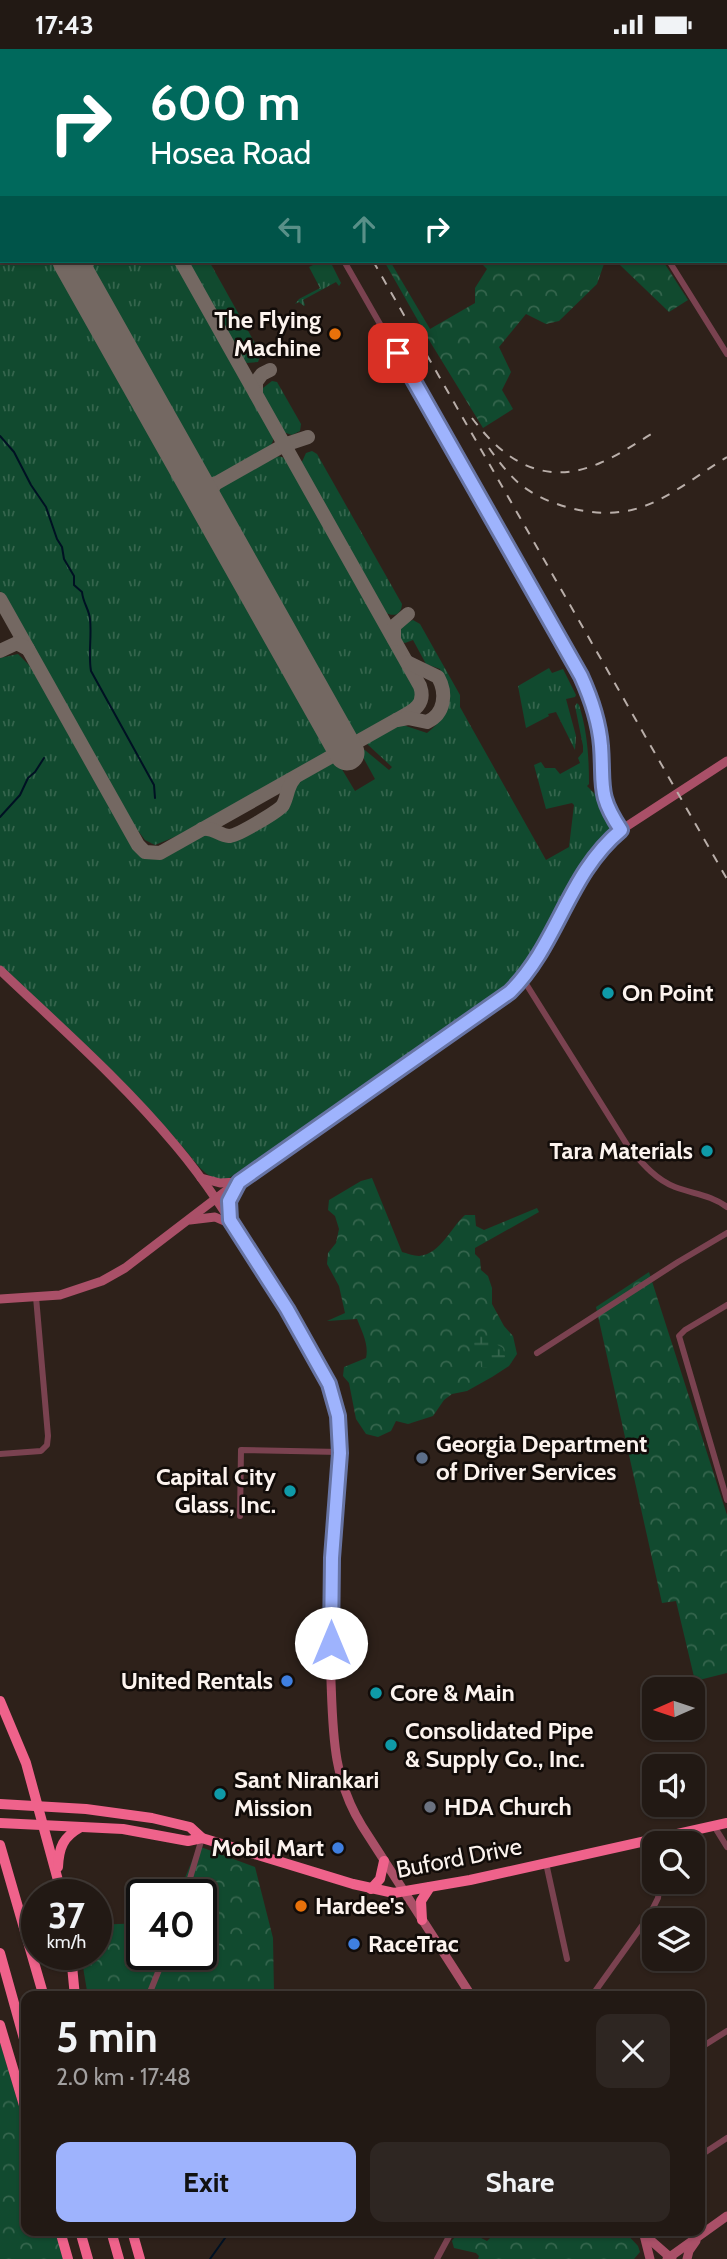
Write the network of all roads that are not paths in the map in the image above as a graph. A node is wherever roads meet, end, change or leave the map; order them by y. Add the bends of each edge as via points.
1 (346, 263) edge
2 (670, 263) edge
3 (727, 354) edge
4 (727, 761) edge
5 (621, 830) junction
6 (0, 970) edge
7 (523, 979) junction
8 (201, 1179) junction
9 (238, 1182) junction
10 (216, 1199) junction
11 (727, 1207) edge
12 (200, 1211) junction
13 (189, 1220) junction
14 (232, 1223) junction
15 (727, 1233) edge
16 (36, 1297) junction
17 (0, 1299) edge
18 (727, 1305) edge
19 (537, 1353) dead end
20 (340, 1453) junction
21 (0, 1454) edge
22 (727, 1500) edge
23 (240, 1516) dead end
24 (0, 1701) edge
25 (32, 1784) junction
26 (0, 1804) edge
27 (38, 1806) junction
28 (65, 1808) junction
29 (0, 1823) edge
30 (727, 1823) edge
31 (44, 1826) junction
32 (714, 1826) junction
33 (81, 1827) junction
34 (692, 1831) edge
35 (202, 1838) junction
36 (642, 1842) edge
37 (0, 1845) edge
38 (727, 1847) edge
39 (384, 1861) junction
40 (546, 1863) junction
41 (58, 1875) junction
42 (59, 1879) edge
43 (190, 1879) edge
44 (430, 1888) junction
45 (371, 1889) junction
46 (404, 1892) junction
47 (659, 1894) edge
48 (422, 1920) junction
49 (0, 1953) edge
50 (567, 1959) dead end
51 (72, 1970) edge
52 (159, 1970) edge
53 (42, 1991) edge
54 (74, 1991) edge
55 (150, 1991) edge
56 (468, 1991) edge
57 (595, 1991) edge
58 (0, 2025) edge
59 (21, 2028) edge
60 (727, 2031) edge
61 (705, 2045) edge
62 (21, 2095) edge
63 (727, 2138) edge
64 (705, 2152) edge
65 (727, 2216) edge
66 (705, 2232) edge
67 (61, 2236) edge
68 (81, 2236) edge
69 (112, 2236) edge
70 (133, 2236) edge
71 (449, 2236) edge
72 (643, 2236) edge
73 (645, 2236) edge
74 (699, 2236) joint
75 (669, 2258) edge
76 (68, 2259) edge
77 (88, 2259) edge
78 (119, 2259) edge
79 (140, 2259) edge
80 (436, 2259) edge
81 (649, 2259) edge
82 (687, 2259) edge

1 - 5 street via 581,676 599,730 604,800
2 - 3 street
4 - 5 street
5 - 7 street via 584,870
6 - 8 street via 134,1098
7 - 9 street via 486,1011
7 - 11 street via 637,1158 661,1180
8 - 9 street
8 - 10 street
8 - 12 street via 204,1196
9 - 10 street
9 - 14 street via 229,1201
10 - 12 street
10 - 14 street
12 - 13 street
13 - 14 street via 215,1217
13 - 16 street via 102,1282
14 - 20 street via 329,1384 338,1416
15 - 19 street
16 - 17 street
16 - 21 street via 47,1445 41,1451
18 - 22 street via 679,1336
20 - 23 street via 241,1450
20 - 39 street via 331,1578 336,1759 356,1817
24 - 25 highway
25 - 27 highway
25 - 28 highway
26 - 27 highway, Buford Drive
27 - 28 highway, Buford Drive
27 - 31 highway
28 - 35 highway, Buford Drive via 152,1818 190,1827
29 - 31 highway, Buford Drive
30 - 32 highway, Buford Drive
31 - 33 highway, Buford Drive
31 - 41 highway
32 - 34 highway, Buford Drive
32 - 38 street
33 - 35 highway, Buford Drive via 188,1841
33 - 41 highway via 63,1840
35 - 43 street
35 - 45 highway, Buford Drive
36 - 40 highway, Buford Drive
37 - 53 highway
39 - 45 highway via 380,1879
39 - 46 street
40 - 44 highway, Buford Drive
40 - 50 street
41 - 42 highway
44 - 46 highway, Buford Drive
44 - 48 highway via 421,1902
45 - 46 highway, Buford Drive
46 - 48 street
47 - 57 street via 649,1916
48 - 56 street
49 - 59 highway
51 - 54 highway
52 - 55 street
58 - 62 highway
60 - 61 street
63 - 64 street
65 - 66 street
67 - 76 highway
68 - 77 highway
69 - 78 highway
70 - 79 highway
71 - 80 street
72 - 81 street
73 - 75 street
74 - 75 street
74 - 82 street

